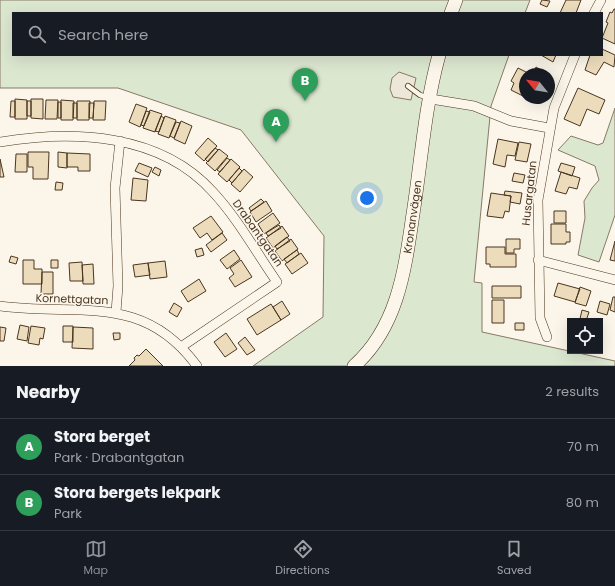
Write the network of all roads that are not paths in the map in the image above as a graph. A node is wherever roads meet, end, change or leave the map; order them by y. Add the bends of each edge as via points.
1 (456, 0) edge
2 (601, 0) edge
3 (451, 12) edge
4 (595, 12) edge
5 (439, 56) edge
6 (575, 56) edge
7 (408, 86) dead end
8 (430, 99) junction
9 (549, 128) junction
10 (120, 141) junction
11 (0, 142) edge
12 (538, 260) junction
13 (615, 280) edge
14 (0, 306) edge
15 (116, 312) junction
16 (547, 337) dead end
17 (181, 347) junction
18 (197, 366) edge
19 (354, 366) edge

1 - 3 street
2 - 4 street
5 - 8 street, Kronanvägen
6 - 9 street, Husargatan
7 - 8 lane
8 - 9 street via 474,106 511,121
8 - 19 street, Kronanvägen via 400,289 383,331
9 - 12 street, Husargatan via 538,200
10 - 11 street, Drabantgatan via 49,137
10 - 15 street via 115,188 118,286
10 - 17 street, Drabantgatan via 163,155 192,172 228,210 277,282
12 - 13 street
12 - 16 street, Husargatan via 540,318
14 - 15 street, Kornettgatan
15 - 17 street, Kornettgatan via 152,326
17 - 18 street, Kornettgatan

